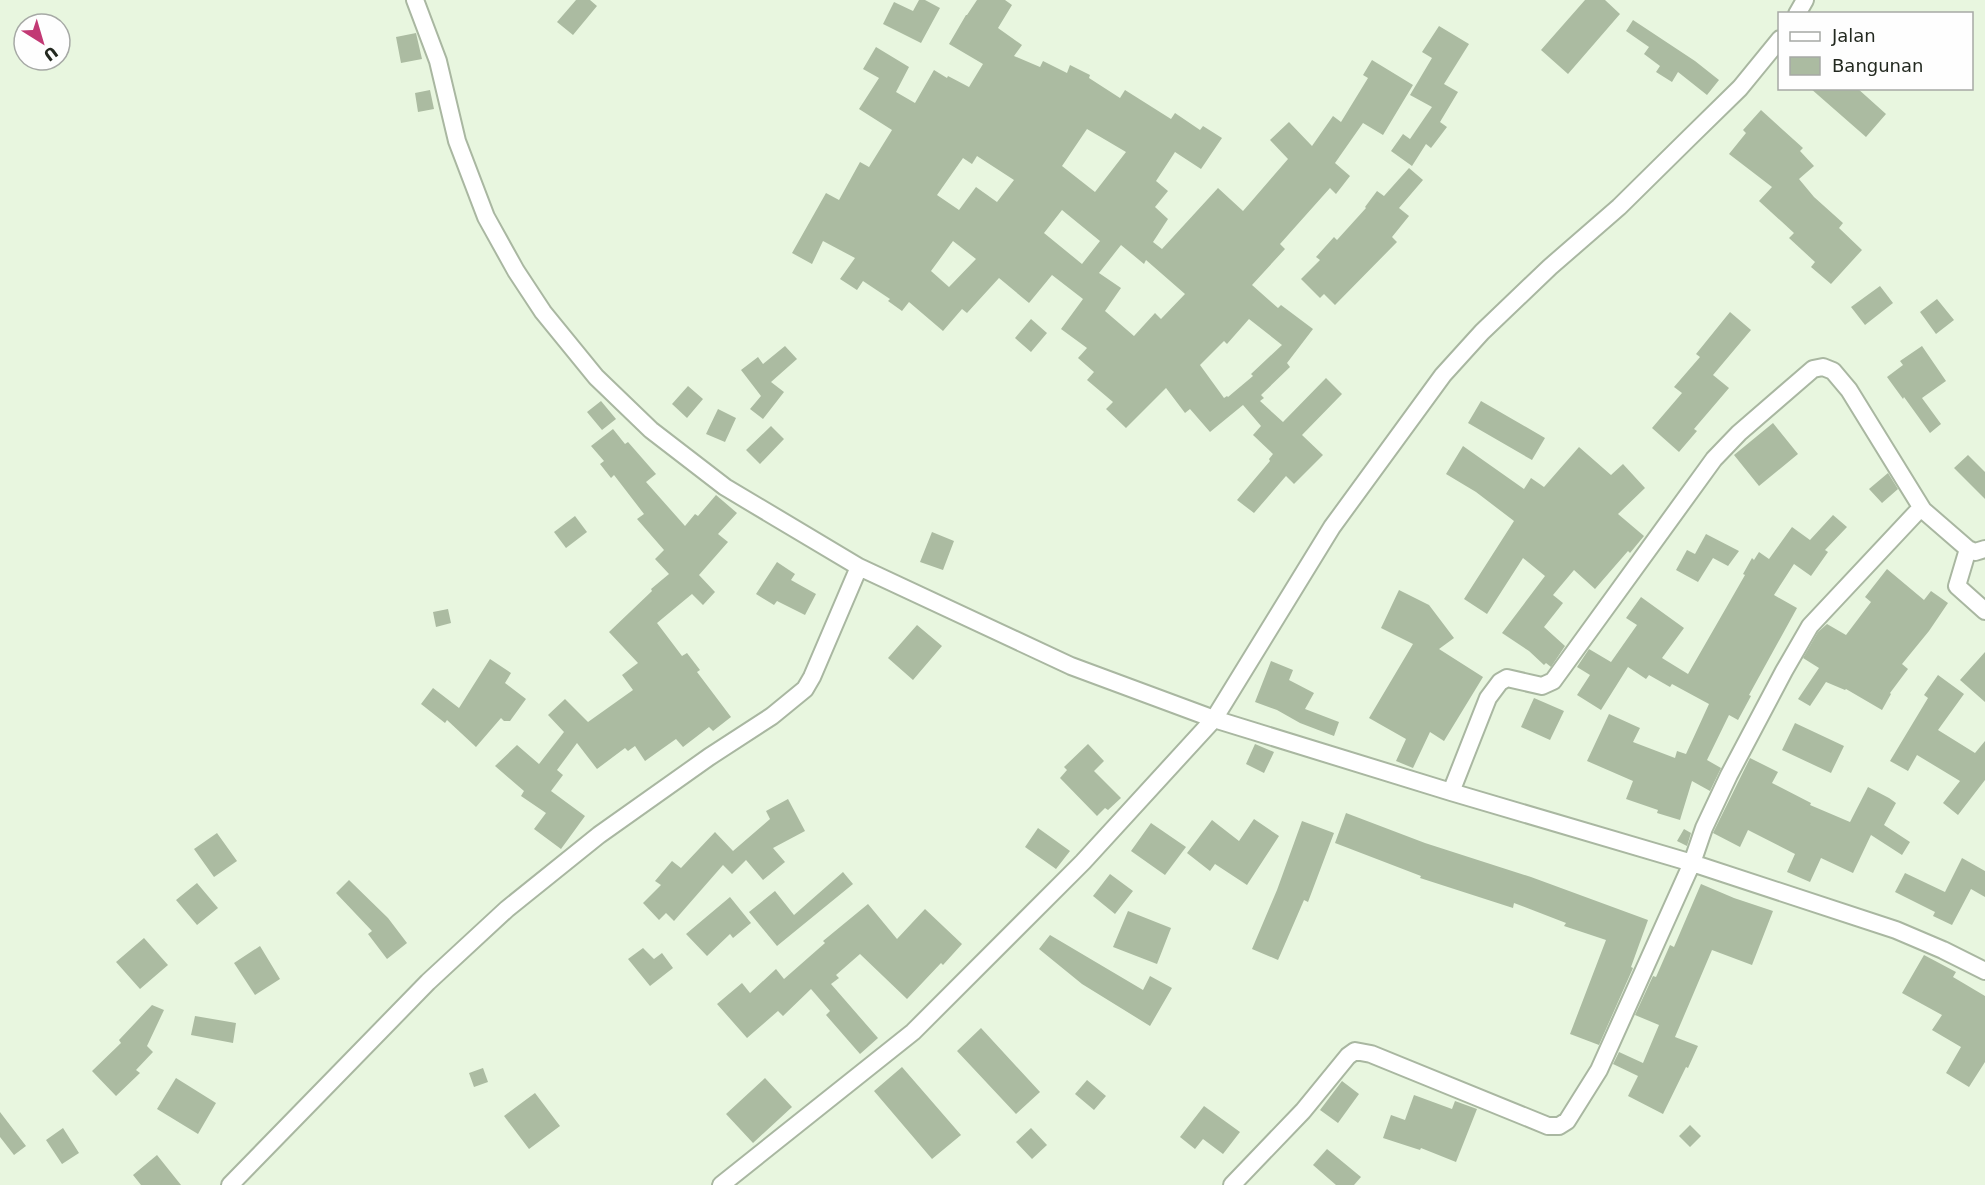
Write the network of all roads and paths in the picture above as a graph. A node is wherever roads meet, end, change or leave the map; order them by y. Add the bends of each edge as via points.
1 (415, 0) edge
2 (1778, 40) edge
3 (1923, 510) junction
4 (1977, 549) edge
5 (859, 567) junction
6 (1985, 611) edge
7 (1214, 719) junction
8 (1451, 792) junction
9 (1692, 863) junction
10 (1985, 971) edge
11 (230, 1185) edge
12 (721, 1185) edge
13 (1232, 1185) edge

1 - 5 street via 438,61 457,141 486,217 543,312 596,377 651,430 725,488
2 - 7 street via 1740,88 1700,128 1482,332 1443,375 1332,527
3 - 4 street
3 - 8 street via 1849,390 1833,371 1813,369 1714,459 1553,681 1542,686 1507,678 1500,682 1488,698
3 - 9 street via 1810,626 1730,775
4 - 6 street via 1957,586
5 - 7 street via 1071,666
5 - 11 street via 805,689 599,835 507,909 428,982
7 - 8 street
7 - 12 street via 1083,862 913,1032
8 - 9 street
9 - 10 street via 1896,930
9 - 13 street via 1599,1070 1567,1121 1548,1126 1371,1054 1355,1052

